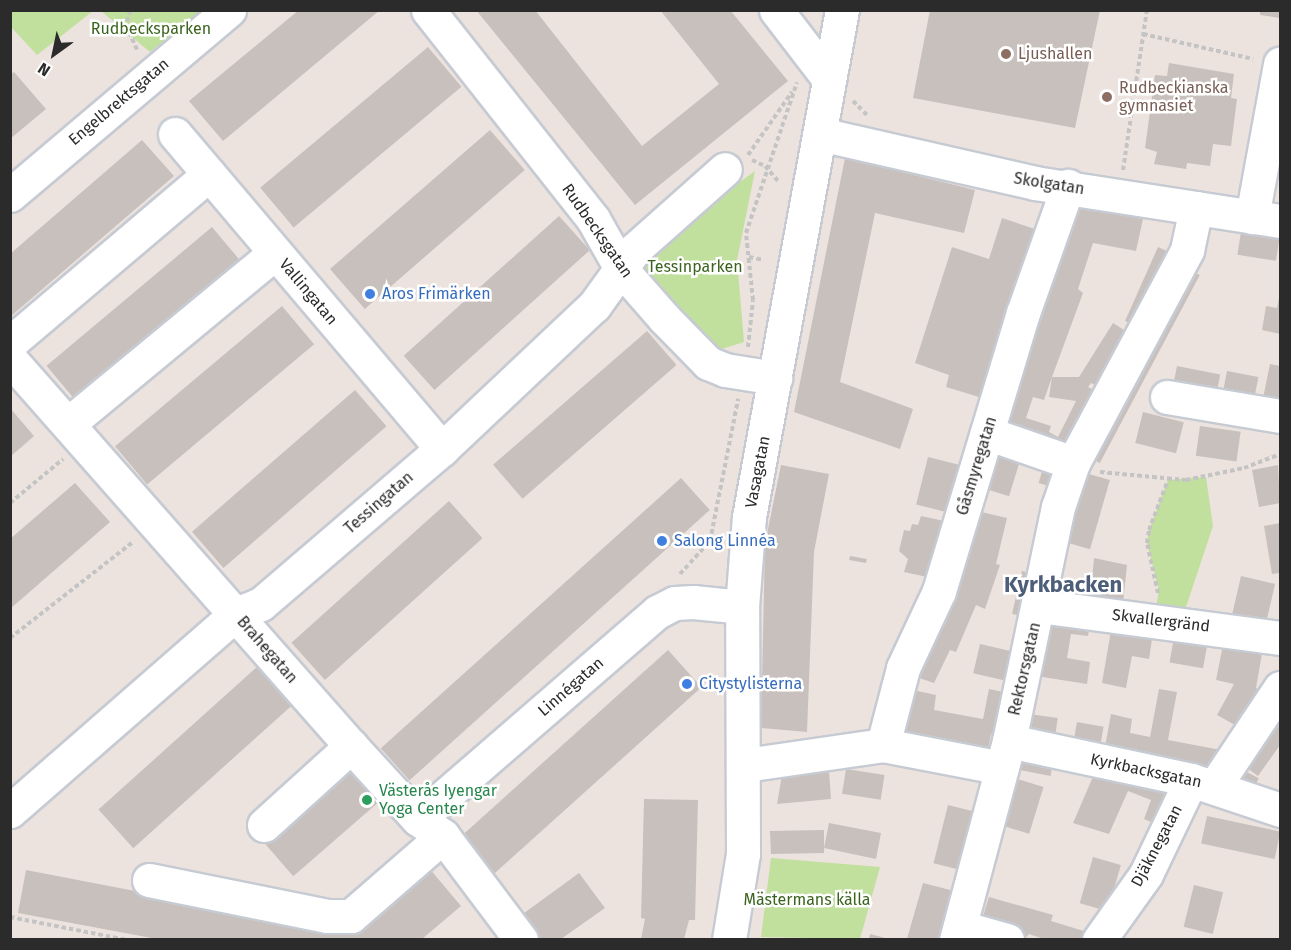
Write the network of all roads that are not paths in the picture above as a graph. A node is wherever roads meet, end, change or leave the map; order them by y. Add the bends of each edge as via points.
1 (229, 10) edge
2 (428, 10) edge
3 (776, 10) edge
4 (842, 10) edge
5 (1280, 64) edge
6 (829, 79) junction
7 (175, 134) dead end
8 (820, 134) junction
9 (725, 170) dead end
10 (209, 174) junction
11 (1068, 186) junction
12 (10, 195) edge
13 (1196, 208) junction
14 (1266, 219) edge
15 (275, 253) junction
16 (622, 270) junction
17 (10, 343) edge
18 (10, 359) edge
19 (775, 378) junction
20 (1167, 397) dead end
21 (1281, 416) edge
22 (76, 433) junction
23 (987, 433) junction
24 (442, 449) junction
25 (1073, 463) junction
26 (1041, 606) junction
27 (742, 607) junction
28 (236, 614) junction
29 (1281, 638) edge
30 (1281, 688) edge
31 (884, 745) junction
32 (351, 746) junction
33 (1005, 755) junction
34 (744, 765) junction
35 (1203, 783) junction
36 (1281, 810) edge
37 (10, 811) edge
38 (264, 825) dead end
39 (430, 827) junction
40 (149, 880) dead end
41 (958, 933) edge
42 (521, 939) edge
43 (729, 939) edge
44 (1007, 939) edge
45 (1099, 939) edge

1 - 12 street, Engelbrektsgatan
2 - 16 street, Rudbecksgatan via 592,219
3 - 6 street
4 - 6 street, Vasagatan
5 - 14 street
6 - 8 street, Vasagatan
7 - 10 street, Vallingatan
8 - 11 street, Skolgatan via 1035,183
8 - 19 street, Vasagatan
9 - 16 street, Tessingatan via 635,249
10 - 15 street, Vallingatan
10 - 17 street
11 - 13 street, Skolgatan
11 - 23 street, Gåsmyregatan
13 - 14 street, Skolgatan
13 - 25 street, Rektorsgatan via 1187,250
15 - 22 street
15 - 24 street, Vallingatan
16 - 19 street, Rudbecksgatan via 708,363
16 - 24 street, Tessingatan via 594,306
18 - 22 street, Brahegatan
19 - 27 street, Vasagatan via 749,517
20 - 21 street
22 - 28 street, Brahegatan
23 - 25 street
23 - 31 street, Gåsmyregatan via 939,591 903,668
24 - 28 street, Tessingatan via 261,604
25 - 26 street, Rektorsgatan via 1059,507
26 - 29 street, Skvallergränd
26 - 33 street, Rektorsgatan
27 - 34 street, Vasagatan
27 - 39 street, Linnégatan via 675,603 657,612
28 - 32 street, Brahegatan
28 - 37 street, Tessingatan
30 - 35 street, Djäknegatan
31 - 33 street, Kyrkbacksgatan
31 - 34 street, Kyrkbacksgatan
32 - 38 street
32 - 39 street, Brahegatan
33 - 35 street, Kyrkbacksgatan
33 - 41 street, Rektorsgatan
34 - 43 street, Vasagatan via 743,854
35 - 36 street, Kyrkbacksgatan
35 - 45 street, Djäknegatan via 1146,874
39 - 40 street, Linnégatan via 351,916 327,916
39 - 42 street, Brahegatan
41 - 44 street

